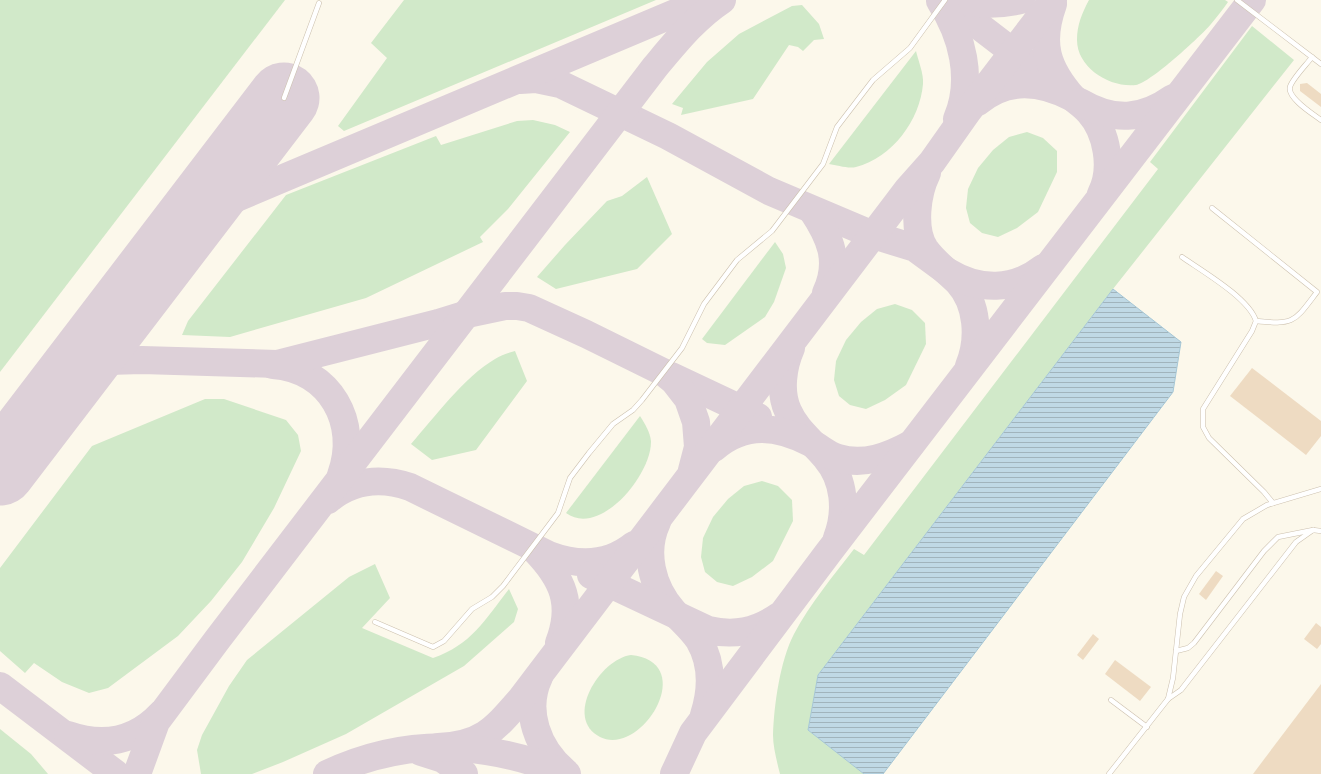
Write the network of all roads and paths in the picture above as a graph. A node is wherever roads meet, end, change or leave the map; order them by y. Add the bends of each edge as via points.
1 (945, 0) edge
2 (1236, 0) edge
3 (319, 1) edge
4 (1312, 57) junction
5 (1321, 64) edge
6 (284, 98) dead end
7 (1321, 120) edge
8 (1212, 208) dead end
9 (1182, 257) dead end
10 (1256, 321) junction
11 (1321, 488) edge
12 (1273, 503) junction
13 (1313, 530) junction
14 (1321, 530) edge
15 (375, 622) dead end
16 (1176, 652) junction
17 (1111, 700) dead end
18 (1168, 700) junction
19 (1147, 727) junction
20 (1109, 774) edge

1 - 15 lane via 910,48 873,80 837,127 823,164 772,231 737,260 704,304 682,348 642,400 614,424 570,478 558,513 503,586 492,597 472,609 444,641 433,647
2 - 4 lane
3 - 6 lane
4 - 5 lane
4 - 7 lane via 1290,87 1290,93
8 - 10 lane via 1317,292 1300,314 1289,322
9 - 10 lane via 1243,301 1254,313
10 - 12 lane via 1203,409 1203,427 1209,438
11 - 12 lane
12 - 16 lane via 1243,519 1196,576 1184,597
13 - 14 lane
13 - 16 lane via 1278,537 1264,551 1194,643
13 - 18 lane via 1296,542 1181,690
16 - 18 lane
17 - 19 lane
18 - 19 lane
19 - 20 lane

